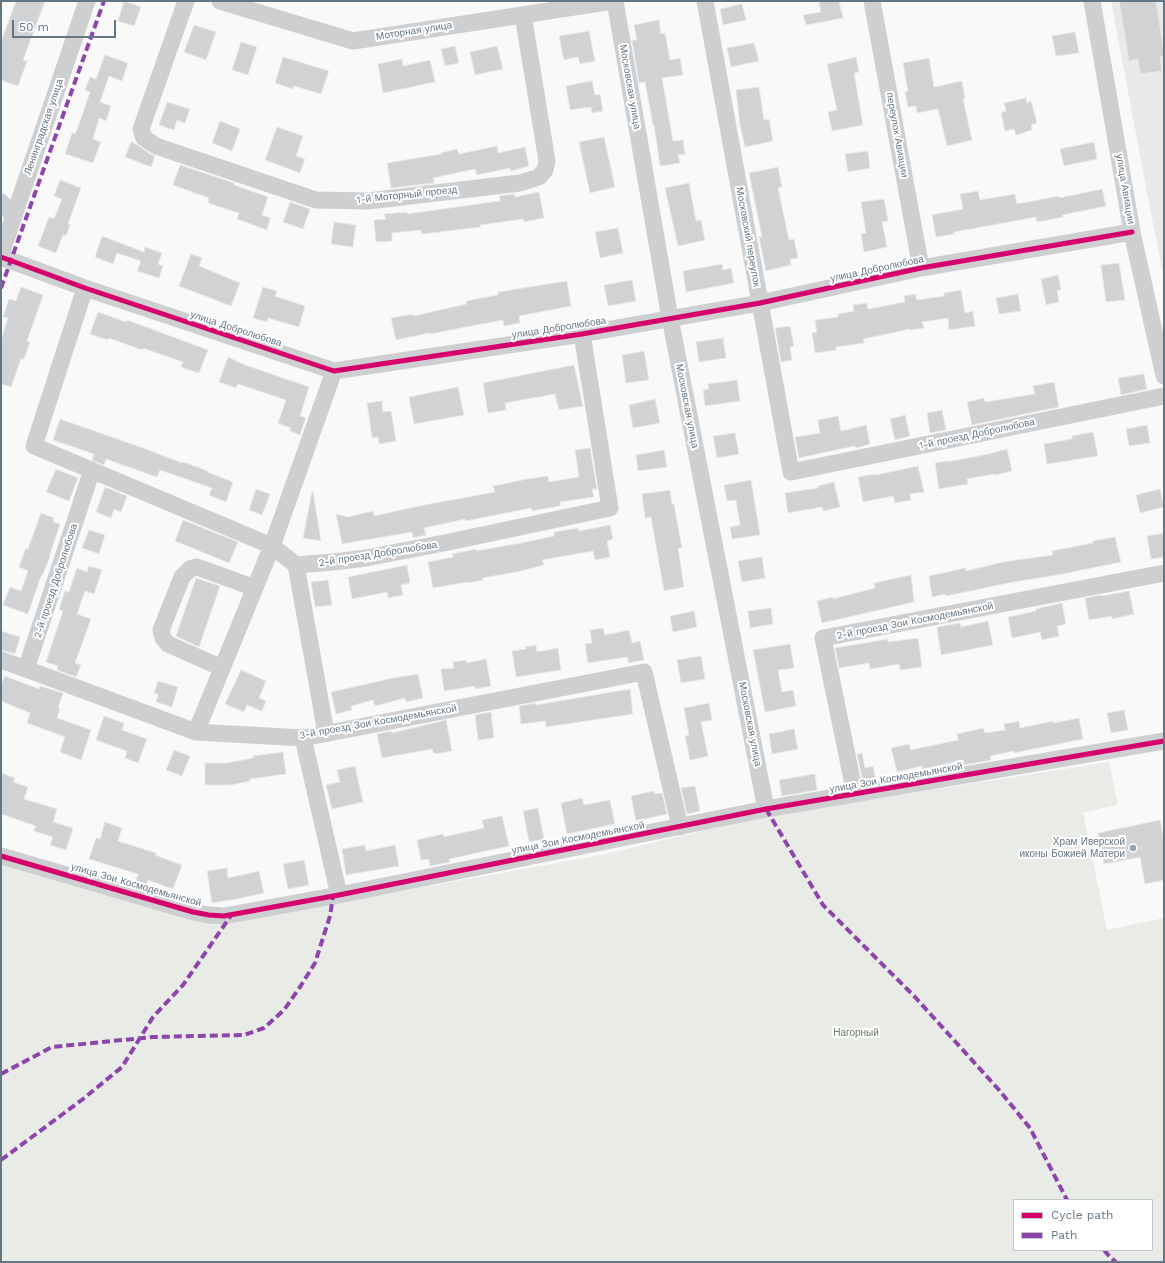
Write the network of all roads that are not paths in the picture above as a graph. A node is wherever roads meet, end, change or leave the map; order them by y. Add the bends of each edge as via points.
1 (87, 1) edge
2 (186, 1) edge
3 (220, 1) edge
4 (614, 1) edge
5 (705, 1) edge
6 (872, 1) edge
7 (1092, 1) edge
8 (540, 7) edge
9 (523, 15) junction
10 (1, 202) edge
11 (14, 216) junction
12 (1132, 232) junction
13 (1, 254) edge
14 (1, 257) edge
15 (921, 268) junction
16 (85, 288) junction
17 (760, 303) junction
18 (670, 318) junction
19 (582, 334) junction
20 (334, 371) junction
21 (1164, 376) edge
22 (1164, 396) edge
23 (92, 470) junction
24 (791, 472) joint
25 (272, 546) junction
26 (296, 565) junction
27 (1164, 573) edge
28 (255, 588) junction
29 (1, 660) edge
30 (26, 668) junction
31 (222, 668) junction
32 (196, 732) junction
33 (326, 733) junction
34 (304, 738) junction
35 (1164, 741) edge
36 (855, 794) junction
37 (766, 809) junction
38 (680, 826) junction
39 (1, 856) edge
40 (339, 895) junction

1 - 11 street, Ленинградская улица
2 - 9 street, 1-й Моторный проезд via 140,129 144,138 156,146 316,200 368,201 520,183 539,177 546,170 547,161
3 - 9 street, Моторная улица via 353,41
4 - 8 street, Моторная улица
4 - 18 street, Московская улица
5 - 17 street, Московский переулок
6 - 15 street, переулок Авиации
7 - 12 street, улица Авиации
8 - 9 street, Моторная улица
10 - 11 street
11 - 13 street, Ленинградская улица
12 - 15 street, улица Добролюбова
12 - 21 street, улица Авиации
14 - 16 street, улица Добролюбова
15 - 17 street, улица Добролюбова
16 - 20 street, улица Добролюбова
16 - 23 street via 34,446
17 - 18 street, улица Добролюбова
17 - 24 street, Московский переулок
18 - 19 street, улица Добролюбова
18 - 37 street, Московская улица
19 - 20 street, улица Добролюбова
19 - 26 street, 2-й проезд Добролюбова via 610,508 366,558
20 - 25 street
22 - 24 street, 1-й проезд Добролюбова
23 - 25 street
23 - 30 street, 2-й проезд Добролюбова
25 - 26 street
25 - 28 street
26 - 33 street
27 - 36 street, 2-й проезд Зои Космодемьянской via 822,638
28 - 31 street
28 - 31 street via 197,567 182,576 161,630 163,638 168,644
29 - 30 street, 3-й проезд Зои Космодемьянской
30 - 32 street, 3-й проезд Зои Космодемьянской
31 - 32 street
32 - 34 street, 3-й проезд Зои Космодемьянской
33 - 34 street, 3-й проезд Зои Космодемьянской
33 - 38 street, 3-й проезд Зои Космодемьянской via 644,672
34 - 40 street
35 - 36 street, улица Зои Космодемьянской
36 - 37 street, улица Зои Космодемьянской
37 - 38 street, улица Зои Космодемьянской
38 - 40 street, улица Зои Космодемьянской
39 - 40 street, улица Зои Космодемьянской via 209,915 224,916

